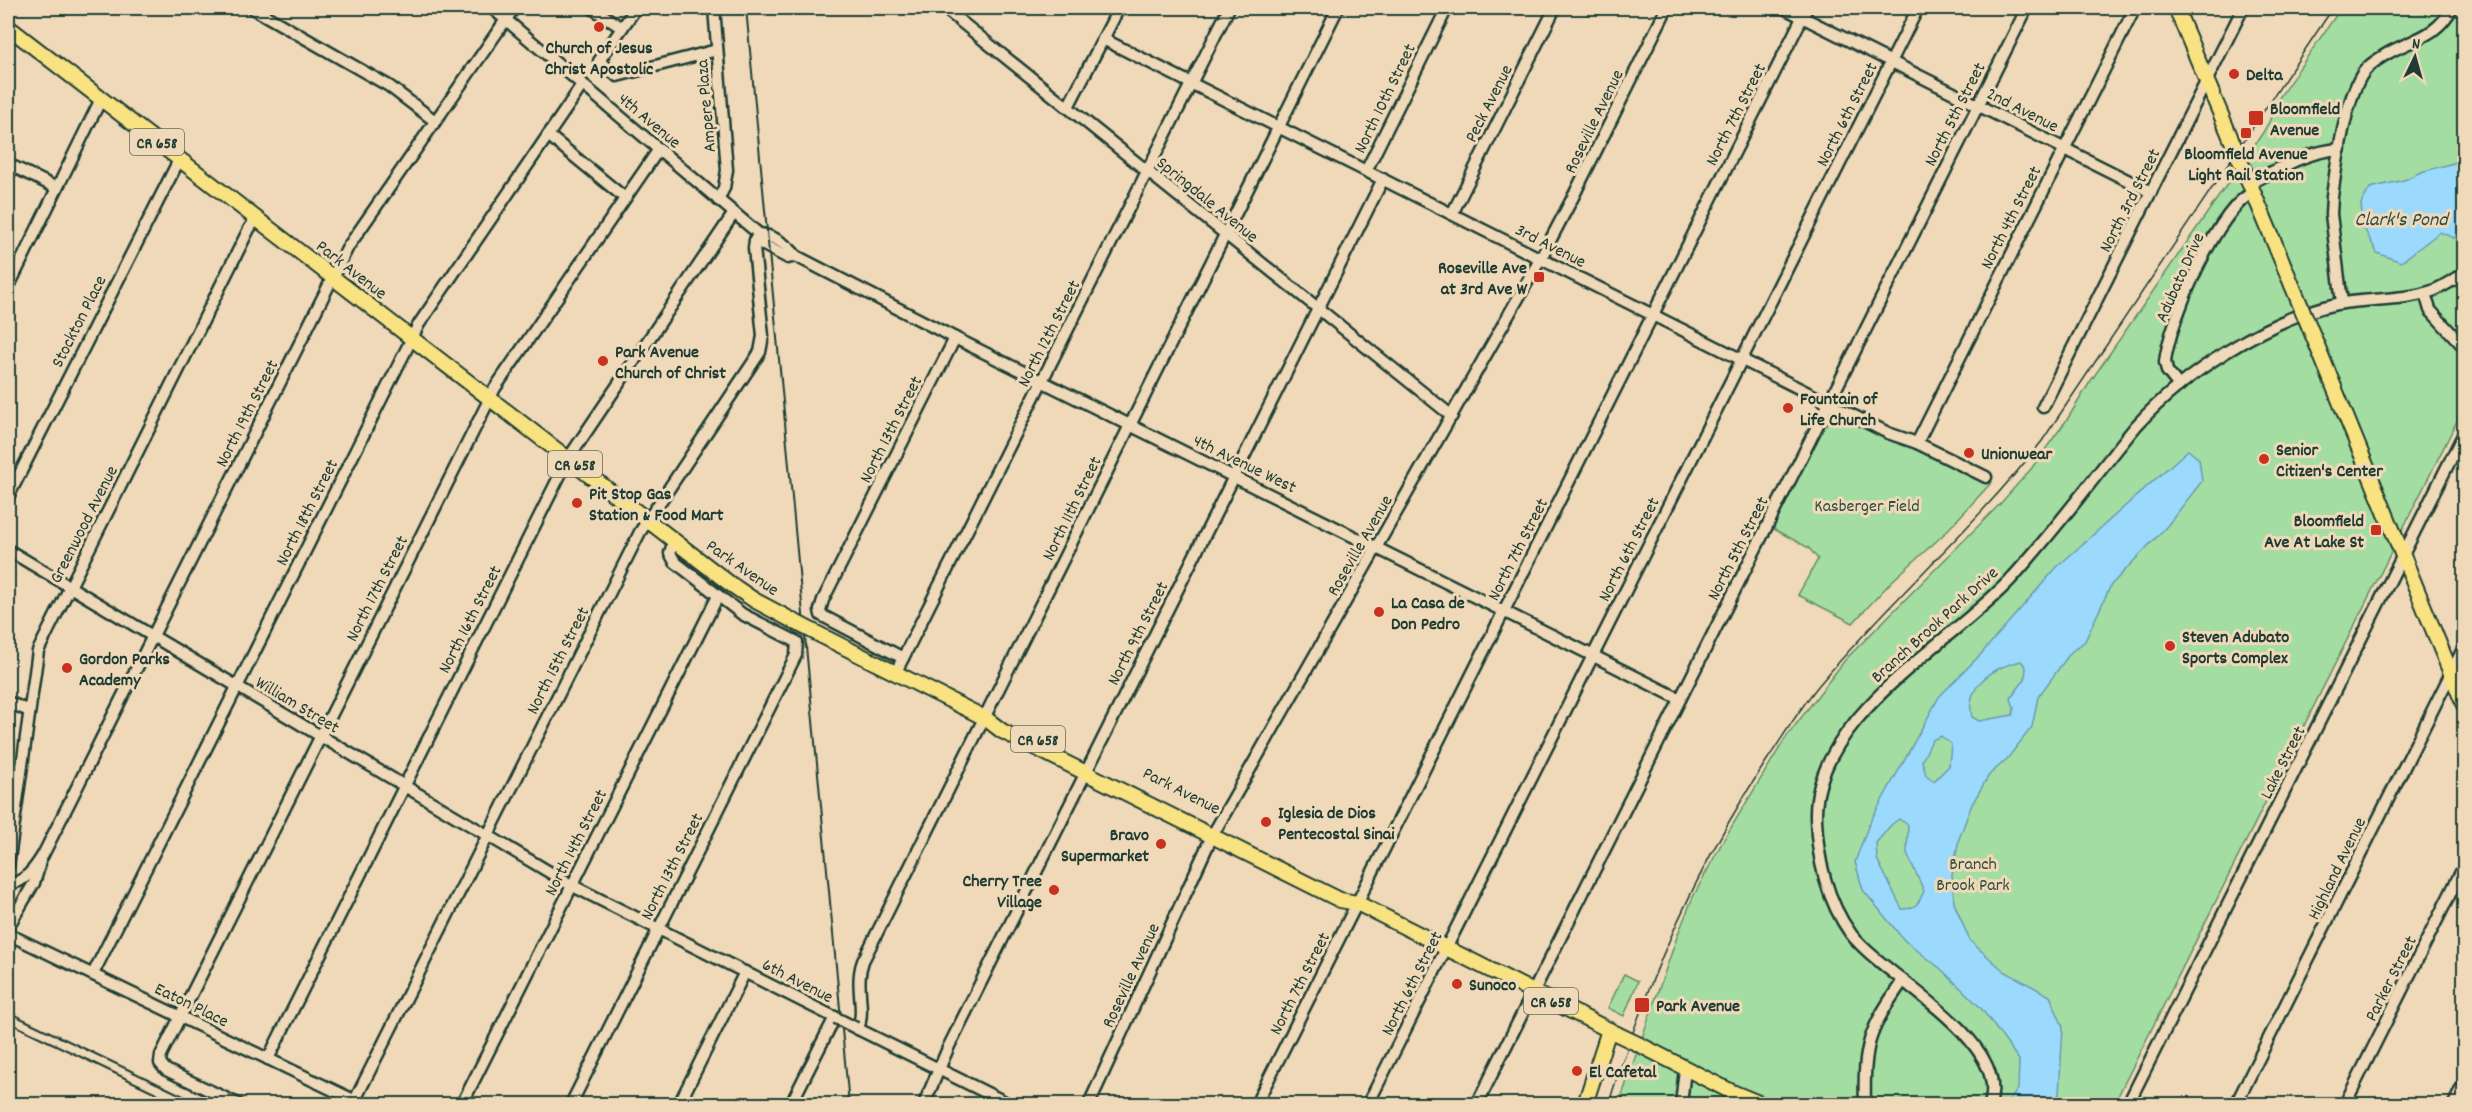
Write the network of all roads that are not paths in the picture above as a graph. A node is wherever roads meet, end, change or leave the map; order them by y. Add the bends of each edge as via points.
1 (252, 8) edge
2 (492, 8) edge
3 (514, 8) edge
4 (592, 8) edge
5 (636, 8) edge
6 (714, 8) edge
7 (944, 8) edge
8 (1119, 8) edge
9 (1229, 8) edge
10 (1338, 8) edge
11 (1447, 8) edge
12 (1555, 8) edge
13 (1667, 8) edge
14 (1784, 8) edge
15 (1918, 8) edge
16 (2026, 8) edge
17 (2135, 8) edge
18 (2176, 8) edge
19 (2243, 8) edge
20 (2452, 8) edge
21 (1805, 12) edge
22 (506, 19) junction
23 (8, 27) edge
24 (622, 28) junction
25 (1103, 39) junction
26 (717, 50) junction
27 (1891, 61) junction
28 (2207, 81) junction
29 (1191, 83) junction
30 (583, 84) junction
31 (101, 99) junction
32 (1977, 104) junction
33 (1068, 107) junction
34 (435, 121) junction
35 (1279, 127) junction
36 (548, 135) junction
37 (2064, 148) junction
38 (658, 149) junction
39 (2340, 149) junction
40 (179, 160) junction
41 (8, 164) edge
42 (1147, 171) junction
43 (1366, 171) junction
44 (1383, 179) junction
45 (2250, 182) junction
46 (57, 188) junction
47 (2151, 192) junction
48 (625, 198) junction
49 (718, 200) junction
50 (734, 213) junction
51 (1452, 214) junction
52 (256, 219) junction
53 (759, 234) junction
54 (1226, 234) junction
55 (796, 256) joint
56 (1540, 258) junction
57 (2464, 273) edge
58 (333, 278) junction
59 (8, 288) edge
60 (2425, 293) junction
61 (2342, 303) junction
62 (1318, 308) junction
63 (1653, 315) junction
64 (411, 338) junction
65 (955, 338) junction
66 (2464, 348) edge
67 (1742, 359) junction
68 (1042, 381) junction
69 (2179, 386) junction
70 (490, 399) junction
71 (1828, 402) junction
72 (2043, 407) dead end
73 (1452, 416) junction
74 (1131, 425) junction
75 (2464, 433) edge
76 (1917, 443) junction
77 (568, 459) junction
78 (1234, 476) junction
79 (1986, 477) dead end
80 (8, 497) edge
81 (647, 520) junction
82 (674, 540) junction
83 (1377, 547) junction
84 (8, 550) edge
85 (2404, 555) junction
86 (70, 587) junction
87 (718, 596) junction
88 (1505, 610) junction
89 (153, 636) junction
90 (797, 642) joint
91 (2464, 647) edge
92 (1593, 656) junction
93 (903, 658) junction
94 (896, 672) junction
95 (2451, 673) junction
96 (237, 687) junction
97 (1680, 699) junction
98 (8, 702) edge
99 (2464, 705) edge
100 (29, 711) junction
101 (985, 718) junction
102 (321, 736) junction
103 (1088, 769) junction
104 (404, 786) junction
105 (1214, 832) junction
106 (488, 836) junction
107 (43, 855) junction
108 (8, 866) edge
109 (2464, 866) edge
110 (8, 884) edge
111 (572, 885) junction
112 (1357, 903) junction
113 (8, 927) edge
114 (658, 929) junction
115 (8, 934) edge
116 (1447, 948) junction
117 (745, 972) junction
118 (93, 975) junction
119 (1902, 982) junction
120 (1533, 992) junction
121 (180, 1017) junction
122 (836, 1018) junction
123 (857, 1028) junction
124 (1613, 1032) junction
125 (268, 1059) junction
126 (939, 1069) junction
127 (1685, 1069) junction
128 (2464, 1083) edge
129 (357, 1103) edge
130 (238, 1104) edge
131 (462, 1104) edge
132 (571, 1104) edge
133 (679, 1104) edge
134 (791, 1104) edge
135 (924, 1104) edge
136 (1010, 1104) edge
137 (1089, 1104) edge
138 (1256, 1104) edge
139 (1368, 1104) edge
140 (1477, 1104) edge
141 (1585, 1104) edge
142 (1681, 1104) edge
143 (1761, 1104) edge
144 (1864, 1104) edge
145 (1990, 1104) edge
146 (2128, 1104) edge
147 (2236, 1104) edge
148 (2345, 1104) edge
149 (2454, 1104) edge

1 - 34 street via 389,86
2 - 22 street, 4th Avenue
3 - 22 street, North 19th Street
4 - 24 street
5 - 24 street
6 - 26 street, Ampere Plaza
7 - 33 street, Springdale Avenue
8 - 25 street
9 - 29 street, North 12th Street
10 - 35 street, North 11th Street
11 - 43 street, North 10th Street
12 - 51 street, Peck Avenue
13 - 56 street, Roseville Avenue
14 - 21 street, 2nd Avenue
15 - 27 street, North 6th Street
16 - 32 street, North 5th Street
17 - 37 street, North 4th Street
18 - 28 main road
19 - 28 street, North 3rd Street
20 - 39 street via 2427,36 2389,52 2366,69 2354,90
21 - 27 street, 2nd Avenue
21 - 63 street, North 7th Street
22 - 30 street, 4th Avenue
22 - 34 street, North 19th Street
23 - 31 main road, Park Avenue / CR 658
24 - 26 street via 599,61 617,76
25 - 29 street, 3rd Avenue
25 - 33 street
26 - 49 street, Ampere Plaza via 727,170
27 - 32 street, 2nd Avenue
27 - 67 street, North 6th Street
28 - 45 main road, bridge
28 - 47 street, North 3rd Street
29 - 35 street, 3rd Avenue
29 - 42 street, North 12th Street
30 - 36 street, North 18th Street
30 - 38 street, 4th Avenue
31 - 40 main road, Park Avenue / CR 658
31 - 46 street
32 - 37 street, 2nd Avenue
32 - 71 street, North 5th Street
33 - 42 street, Springdale Avenue
34 - 58 street, North 19th Street via 348,247
35 - 43 street, 3rd Avenue
35 - 54 street, North 11th Street
36 - 48 street
36 - 64 street, North 18th Street
37 - 47 street, 2nd Avenue
37 - 76 street, North 4th Street
38 - 48 street, North 17th Street
38 - 49 street, 4th Avenue
39 - 45 street, Adubato Drive via 2297,159
39 - 61 street via 2331,214
40 - 52 main road, Park Avenue / CR 658
40 - 80 street, Stockton Place
41 - 46 street
42 - 54 street, Springdale Avenue
42 - 68 street, North 12th Street
43 - 44 street, 3rd Avenue
44 - 51 street, 3rd Avenue
44 - 62 street, North 9th Street
45 - 69 street, Adubato Drive via 2202,259 2181,307 2164,362
45 - 85 main road, bridge
46 - 59 street
47 - 72 street, North 3rd Street
48 - 70 street, North 17th Street
49 - 50 street, 4th Avenue
50 - 53 street, 4th Avenue
50 - 77 street, North 16th Street
51 - 56 street, 3rd Avenue
52 - 58 main road, Park Avenue / CR 658
52 - 86 street, Greenwood Avenue
53 - 55 street, 4th Avenue via 766,234
53 - 81 street, North 15th Street via 754,244 762,347
54 - 62 street, Springdale Avenue
54 - 74 street, North 11th Street
55 - 65 street, 4th Avenue West
56 - 63 street, 3rd Avenue
56 - 73 street, Roseville Avenue
57 - 60 street, Branch Brook Park Drive
58 - 64 main road, Park Avenue / CR 658
58 - 89 street, North 19th Street
60 - 61 street, Branch Brook Park Drive
60 - 66 street via 2430,310
61 - 69 street, Branch Brook Park Drive via 2254,336
62 - 73 street, Springdale Avenue
62 - 78 street, North 9th Street
63 - 67 street, 3rd Avenue
63 - 88 street, North 7th Street
64 - 70 main road, Park Avenue / CR 658
64 - 96 street, North 18th Street
65 - 68 street, 4th Avenue West
65 - 93 street, North 13th Street via 819,610 821,615
67 - 71 street, 3rd Avenue
67 - 92 street, North 6th Street
68 - 74 street, 4th Avenue West
68 - 93 street, North 12th Street
69 - 119 street, Branch Brook Park Drive via 2136,426 2010,580 1868,706 1847,732 1824,773 1816,817 1828,888 1852,935
70 - 77 main road, Park Avenue / CR 658
70 - 102 street, North 17th Street
71 - 76 street, 3rd Avenue via 1888,433
71 - 97 street, North 5th Street
73 - 83 street, Roseville Avenue
74 - 78 street, 4th Avenue West
74 - 101 street, North 11th Street
75 - 85 street, Lake Street
76 - 79 street, 3rd Avenue
77 - 81 main road, Park Avenue / CR 658
77 - 104 street, North 16th Street
78 - 83 street, 4th Avenue West
78 - 103 street, North 9th Street
81 - 82 main road, Park Avenue / CR 658
81 - 106 street, North 15th Street
82 - 87 street, Park Avenue via 670,549 673,560
82 - 94 main road, Park Avenue / CR 658, bridge via 748,596
83 - 88 street, 4th Avenue West
83 - 105 street, Roseville Avenue
84 - 86 street, William Street
85 - 95 main road
85 - 146 street, Lake Street
86 - 89 street, William Street
86 - 100 street, Greenwood Avenue via 38,651
87 - 90 street, Park Avenue via 742,614
87 - 111 street, North 14th Street
88 - 92 street, 4th Avenue West
88 - 112 street, North 7th Street
89 - 96 street, William Street
89 - 107 street, North 19th Street
90 - 114 street, North 13th Street via 796,655
91 - 95 street, Highland Avenue
92 - 97 street, 4th Avenue West
92 - 116 street, North 6th Street
93 - 94 street, North 12th Street
94 - 101 main road, Park Avenue / CR 658
95 - 99 main road
95 - 147 street, Highland Avenue
96 - 102 street, William Street
96 - 118 street, North 18th Street
97 - 120 street, North 5th Street
98 - 100 street
100 - 108 street, Greenwood Avenue
101 - 103 main road, Park Avenue / CR 658 via 1006,723
101 - 123 street, North 11th Street via 863,962 858,982
102 - 104 street, William Street
102 - 121 street, North 17th Street
103 - 105 main road, Park Avenue / CR 658
103 - 126 street, North 9th Street
104 - 106 street, William Street
104 - 125 street, North 16th Street
105 - 112 main road, Park Avenue / CR 658 via 1340,900
105 - 137 street, Roseville Avenue
106 - 111 street, William Street
106 - 129 street, North 15th Street
107 - 110 street, North 19th Street via 26,877
107 - 113 street, North 19th Street via 34,883
109 - 148 street, Parker Street
111 - 114 street, 6th Avenue
111 - 131 street, North 14th Street
112 - 116 main road, Park Avenue / CR 658
112 - 138 street, North 7th Street
114 - 117 street, 6th Avenue
114 - 132 street, North 13th Street
115 - 118 street, Eaton Place
116 - 120 main road, Park Avenue / CR 658
116 - 139 street, North 6th Street
117 - 122 street, 6th Avenue
117 - 133 street
118 - 121 street, Eaton Place
119 - 144 street via 1876,1020 1870,1037 1864,1070
119 - 145 street, Branch Brook Park Drive via 1950,1020 1975,1046 1994,1090
120 - 124 main road, Park Avenue / CR 658
120 - 140 street, North 5th Street
121 - 125 street, Eaton Place
121 - 130 street, North 17th Street via 160,1063 166,1070
122 - 123 street, 6th Avenue, bridge
122 - 134 street
123 - 126 street, 6th Avenue
124 - 127 main road, Park Avenue / CR 658, bridge
124 - 141 main road
125 - 129 street, Eaton Place
126 - 135 street, North 9th Street
126 - 136 street, 6th Avenue
127 - 142 street
127 - 143 main road, Park Avenue / CR 658
128 - 149 street

